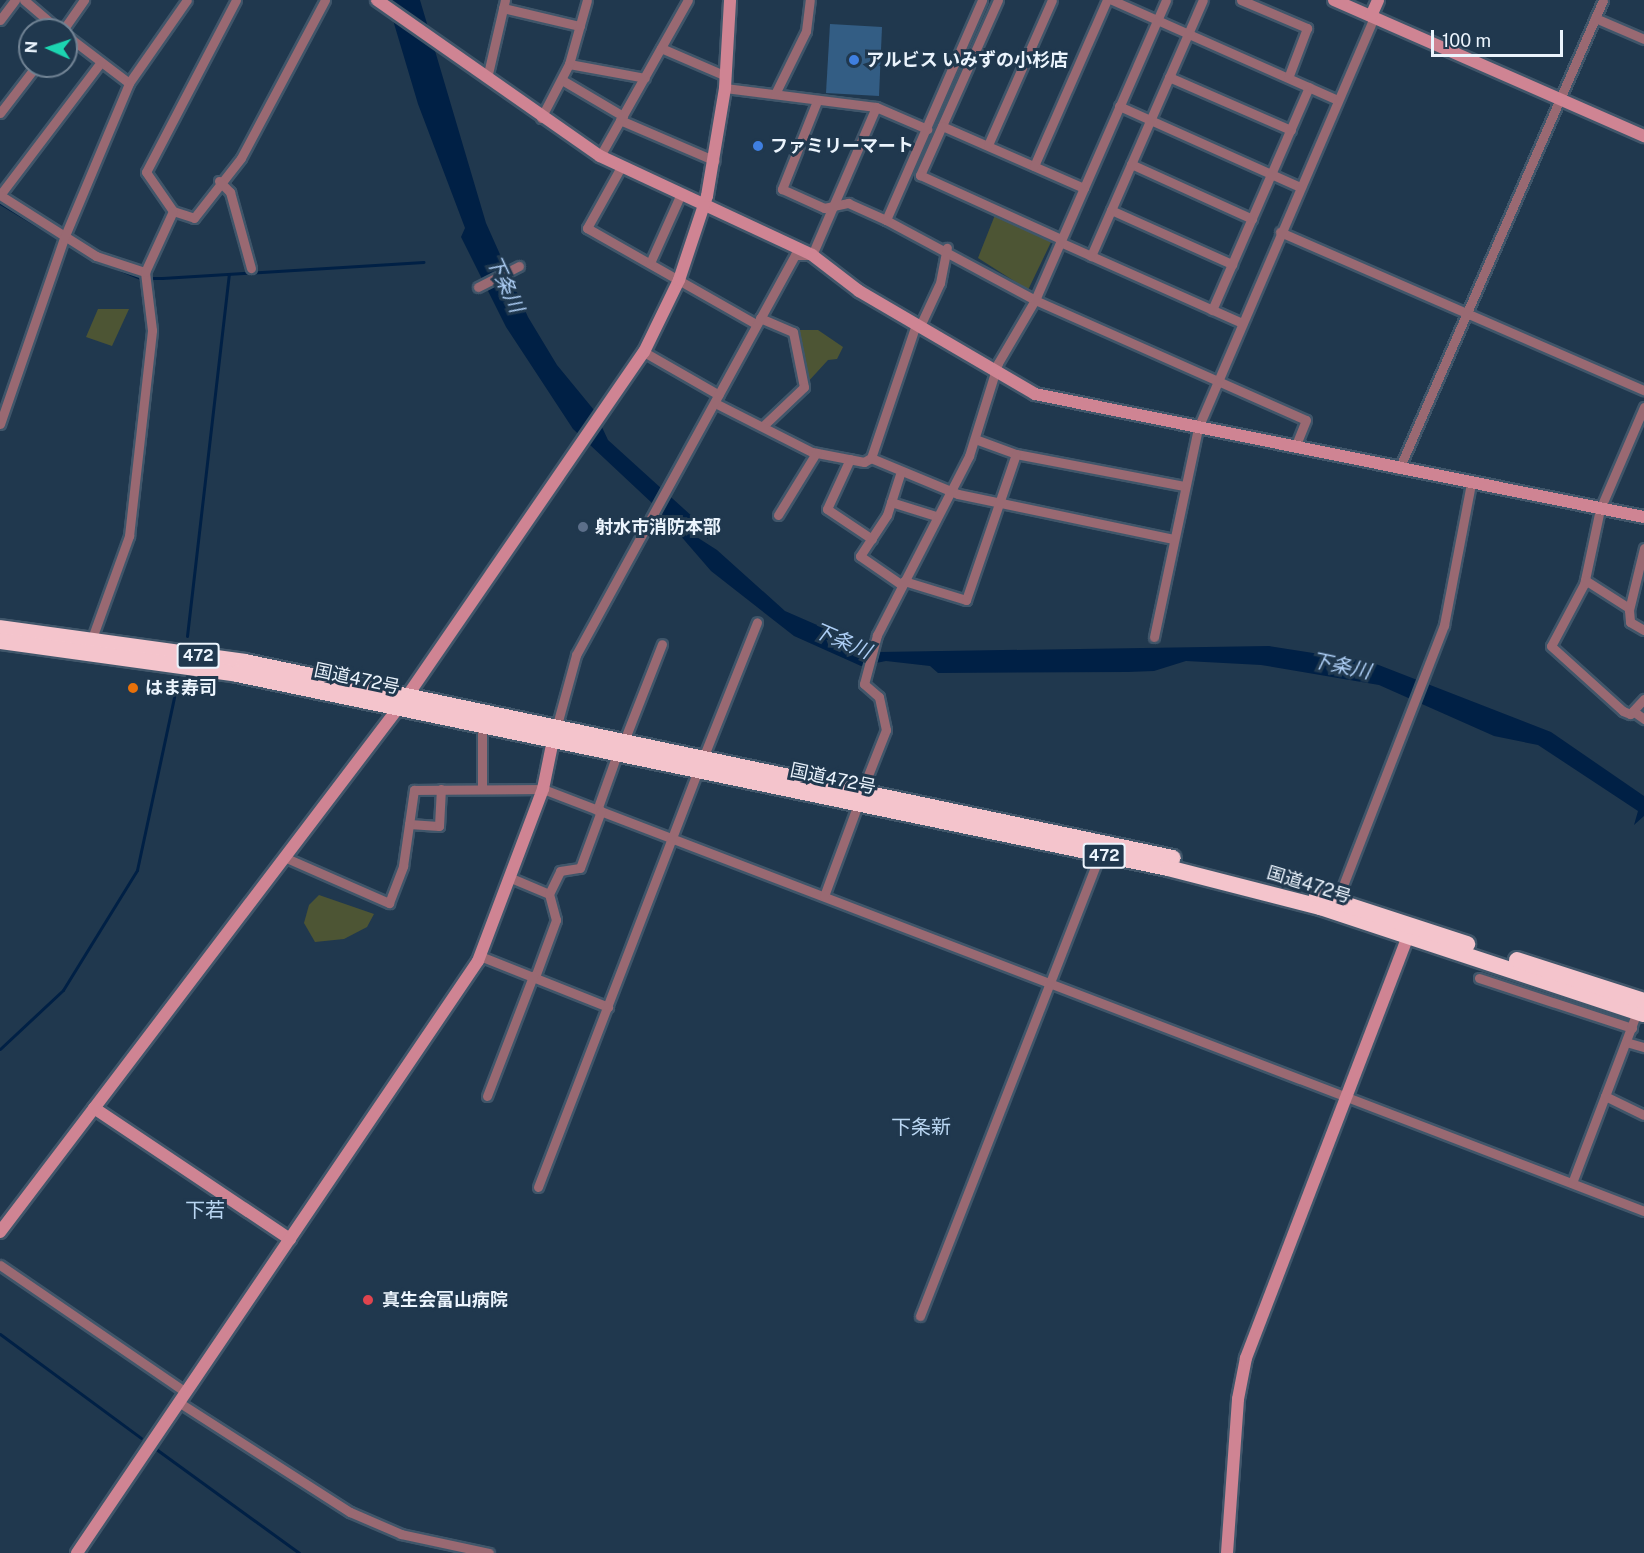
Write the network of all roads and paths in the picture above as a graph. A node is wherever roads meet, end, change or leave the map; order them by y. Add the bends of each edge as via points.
1 (15, 0) edge
2 (24, 0) edge
3 (84, 0) edge
4 (187, 0) edge
5 (236, 0) edge
6 (325, 0) edge
7 (377, 0) edge
8 (587, 0) edge
9 (688, 0) edge
10 (730, 0) edge
11 (810, 0) edge
12 (982, 0) edge
13 (998, 0) edge
14 (1052, 0) edge
15 (1107, 0) edge
16 (1112, 0) edge
17 (1166, 0) edge
18 (1203, 0) edge
19 (1241, 0) edge
20 (1334, 0) edge
21 (1378, 0) edge
22 (1603, 0) edge
23 (504, 4) edge
24 (1373, 17) junction
25 (46, 18) edge
26 (70, 18) edge
27 (1595, 18) junction
28 (0, 20) edge
29 (1157, 20) junction
30 (580, 26) junction
31 (1188, 34) junction
32 (1644, 39) edge
33 (78, 44) edge
34 (661, 48) junction
35 (101, 62) junction
36 (569, 64) junction
37 (1169, 77) junction
38 (27, 78) edge
39 (487, 78) junction
40 (645, 78) junction
41 (1288, 78) junction
42 (562, 80) junction
43 (726, 82) junction
44 (129, 83) junction
45 (1309, 87) junction
46 (775, 94) junction
47 (1338, 100) junction
48 (1560, 100) junction
49 (818, 101) junction
50 (1119, 106) junction
51 (876, 107) junction
52 (0, 113) edge
53 (541, 118) junction
54 (622, 118) junction
55 (1151, 120) junction
56 (942, 126) junction
57 (927, 129) junction
58 (1291, 130) junction
59 (1644, 136) edge
60 (988, 145) junction
61 (600, 156) junction
62 (715, 161) junction
63 (1131, 165) junction
64 (1034, 166) junction
65 (621, 167) junction
66 (1271, 174) junction
67 (219, 181) junction
68 (1300, 187) junction
69 (1084, 188) junction
70 (0, 195) edge
71 (680, 196) junction
72 (834, 203) junction
73 (705, 204) junction
74 (1111, 210) junction
75 (173, 211) junction
76 (1252, 219) junction
77 (886, 220) junction
78 (1280, 232) junction
79 (64, 238) junction
80 (1061, 240) junction
81 (946, 248) junction
82 (812, 255) junction
83 (1091, 256) junction
84 (650, 264) junction
85 (1232, 264) junction
86 (517, 267) dead end
87 (251, 268) dead end
88 (145, 272) junction
89 (679, 280) junction
90 (478, 287) dead end
91 (1035, 300) junction
92 (1212, 310) junction
93 (1467, 314) junction
94 (758, 321) junction
95 (1242, 323) junction
96 (918, 325) junction
97 (644, 352) junction
98 (997, 373) junction
99 (1218, 379) junction
100 (1644, 390) edge
101 (717, 399) junction
102 (1644, 407) edge
103 (0, 424) edge
104 (763, 426) junction
105 (1198, 428) junction
106 (975, 439) junction
107 (1295, 447) junction
108 (816, 453) junction
109 (1016, 454) junction
110 (871, 458) junction
111 (850, 459) junction
112 (1399, 469) junction
113 (901, 471) junction
114 (1471, 483) junction
115 (1184, 486) junction
116 (952, 491) junction
117 (891, 502) junction
118 (1000, 505) junction
119 (1600, 509) junction
120 (778, 515) dead end
121 (936, 516) junction
122 (1644, 517) edge
123 (872, 539) junction
124 (1173, 539) junction
125 (1644, 548) edge
126 (1585, 580) junction
127 (903, 583) junction
128 (1629, 608) junction
129 (757, 622) dead end
130 (0, 628) edge
131 (1644, 630) edge
132 (1154, 637) dead end
133 (0, 641) edge
134 (91, 641) junction
135 (662, 644) dead end
136 (1644, 699) edge
137 (403, 701) junction
138 (1633, 711) junction
139 (1644, 719) edge
140 (482, 725) junction
141 (555, 734) junction
142 (621, 747) junction
143 (701, 764) junction
144 (482, 787) junction
145 (441, 789) junction
146 (543, 789) junction
147 (859, 798) junction
148 (599, 811) junction
149 (409, 824) junction
150 (674, 840) junction
151 (1100, 855) junction
152 (284, 857) junction
153 (511, 878) junction
154 (549, 894) junction
155 (824, 896) junction
156 (1337, 901) junction
157 (1408, 937) junction
158 (480, 956) junction
159 (534, 976) junction
160 (1479, 978) dead end
161 (1047, 984) junction
162 (608, 1007) junction
163 (1639, 1014) edge
164 (1626, 1042) junction
165 (1644, 1047) edge
166 (487, 1096) dead end
167 (1605, 1096) junction
168 (1348, 1098) junction
169 (94, 1108) junction
170 (1644, 1115) edge
171 (1572, 1184) junction
172 (538, 1187) dead end
173 (1644, 1211) edge
174 (0, 1232) edge
175 (290, 1239) junction
176 (0, 1265) edge
177 (920, 1316) dead end
178 (182, 1397) junction
179 (76, 1553) edge
180 (489, 1553) edge
181 (1227, 1553) edge

1 - 28 street
2 - 25 street
3 - 26 street
4 - 44 street
5 - 75 street via 146,172
6 - 67 street via 241,158
7 - 39 street
8 - 30 street
9 - 34 street
10 - 43 street
11 - 46 street via 806,31
12 - 57 street
13 - 56 street
14 - 60 street
15 - 64 street
16 - 29 street
17 - 29 street
18 - 31 street
19 - 41 street via 1307,28
20 - 24 street
21 - 24 street
22 - 27 street
23 - 30 street
23 - 39 street
24 - 47 street
24 - 48 street
27 - 32 street
27 - 48 street
29 - 31 street
29 - 50 street
30 - 36 street
31 - 37 street
31 - 41 street
33 - 35 street
34 - 40 street
34 - 43 street
35 - 44 street
35 - 70 street
36 - 40 street
36 - 42 street
37 - 55 street
37 - 58 street
38 - 52 street
39 - 53 street
40 - 54 street
41 - 45 street
42 - 53 street
42 - 54 street
43 - 46 street
43 - 62 street
44 - 79 street
45 - 47 street
45 - 58 street
46 - 49 street
47 - 68 street
48 - 59 street
48 - 93 street
49 - 51 street
49 - 72 street via 782,189 824,208
50 - 55 street
50 - 69 street
51 - 57 street
51 - 72 street
53 - 61 street
54 - 61 street
54 - 62 street
55 - 63 street
55 - 66 street
56 - 60 street
56 - 80 street via 920,175
57 - 77 street
58 - 66 street
60 - 64 street
61 - 65 street
62 - 73 street
63 - 74 street
63 - 76 street
64 - 69 street
65 - 71 street
65 - 84 street via 587,228
66 - 68 street
66 - 76 street
67 - 75 street via 194,218
67 - 87 street via 230,192
68 - 78 street
69 - 80 street
70 - 79 street
71 - 73 street
71 - 84 street
72 - 77 street
72 - 82 street
73 - 82 street
73 - 89 street
74 - 83 street
74 - 85 street
75 - 88 street
76 - 85 street
77 - 81 street
78 - 93 street
78 - 95 street
79 - 88 street via 120,268
79 - 103 street
80 - 83 street
80 - 91 street
81 - 91 street
81 - 96 street via 940,283
82 - 94 street via 795,255
82 - 96 street
83 - 92 street
84 - 89 street
85 - 92 street
86 - 90 street
88 - 134 street via 152,330 129,536
89 - 94 street
89 - 97 street
91 - 98 street
91 - 99 street
92 - 95 street
93 - 100 street
93 - 112 street
94 - 101 street
94 - 104 street via 793,332 804,387
95 - 99 street
96 - 98 street
96 - 110 street
97 - 101 street
97 - 137 street via 609,408
98 - 105 street via 1035,394
98 - 106 street
99 - 105 street
99 - 107 street via 1306,420
101 - 104 street
101 - 141 street via 576,655
102 - 119 street
104 - 108 street
105 - 107 street
105 - 115 street
106 - 109 street
106 - 116 street
107 - 112 street
108 - 111 street
108 - 120 street
109 - 115 street
109 - 118 street
110 - 111 street
110 - 113 street
111 - 123 street via 827,509
112 - 114 street
113 - 116 street
113 - 117 street
114 - 119 street
114 - 156 street via 1444,625
115 - 124 street
116 - 118 street
116 - 121 street
117 - 121 street
117 - 123 street
118 - 124 street
118 - 127 street via 966,600
119 - 122 street
119 - 126 street
121 - 127 street
123 - 127 street via 860,556
124 - 132 street
125 - 128 street
126 - 128 street
126 - 138 street via 1551,646 1623,711
127 - 147 street via 877,635 865,680 879,697 886,730
128 - 131 street via 1630,622
129 - 143 street
130 - 134 highway, 国道472号 / 472
133 - 137 highway, 国道472号 / 472
134 - 137 highway, 国道472号 / 472 via 244,662
135 - 142 street
136 - 138 street
137 - 140 highway, 国道472号 / 472
137 - 141 highway, 国道472号 / 472
137 - 152 street
138 - 139 street
140 - 141 highway, 国道472号 / 472
140 - 144 street
141 - 142 highway, 国道472号 / 472
141 - 146 street
142 - 143 highway, 国道472号 / 472
142 - 148 street
143 - 147 highway, 国道472号 / 472
143 - 150 street
144 - 145 street
144 - 146 street
145 - 149 street via 414,790
145 - 149 street via 439,826
146 - 148 street
146 - 153 street
147 - 151 highway, 国道472号 / 472
147 - 155 street
147 - 156 highway, 国道472号 / 472 via 1104,842
148 - 150 street
148 - 154 street via 580,868 560,871
149 - 152 street via 403,866 389,903
150 - 155 street
150 - 162 street
151 - 157 highway, 国道472号 / 472 via 1256,888
151 - 161 street
152 - 169 street
153 - 154 street
153 - 158 street
154 - 159 street via 556,920
155 - 161 street
156 - 163 highway, 国道472号 / 472
157 - 163 highway, 国道472号 / 472
157 - 168 street
158 - 159 street
158 - 175 street
159 - 162 street
159 - 166 street
160 - 163 street
161 - 168 street
161 - 177 street
162 - 172 street
163 - 164 street
164 - 165 street
164 - 167 street
167 - 170 street
167 - 171 street
168 - 171 street
168 - 181 street via 1246,1358 1238,1399
169 - 174 street
169 - 175 street
171 - 173 street
175 - 178 street
176 - 178 street
178 - 179 street
178 - 180 street via 350,1512 401,1534

